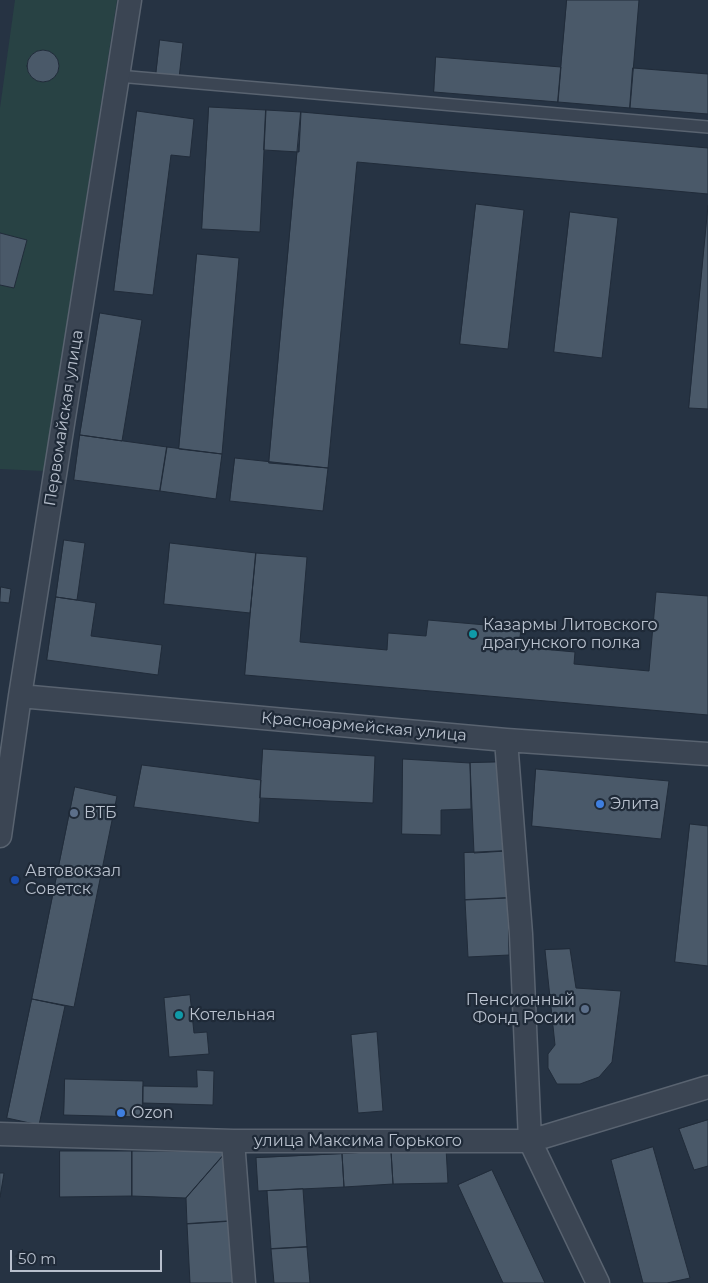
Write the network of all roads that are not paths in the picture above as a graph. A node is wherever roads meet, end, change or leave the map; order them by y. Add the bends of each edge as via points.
1 (130, 0) edge
2 (118, 76) junction
3 (708, 127) edge
4 (20, 696) junction
5 (506, 740) junction
6 (708, 754) edge
7 (0, 836) edge
8 (708, 1087) edge
9 (0, 1134) edge
10 (233, 1141) junction
11 (530, 1141) junction
12 (244, 1283) edge
13 (598, 1283) edge

1 - 2 street, Первомайская улица
2 - 3 lane
2 - 4 street, Первомайская улица
4 - 5 street, Красноармейская улица
4 - 7 street, Первомайская улица
5 - 6 street, Красноармейская улица
5 - 11 street via 521,934
8 - 11 street, улица Максима Горького
9 - 10 street, улица Максима Горького
10 - 11 street, улица Максима Горького
10 - 12 street
11 - 13 street

